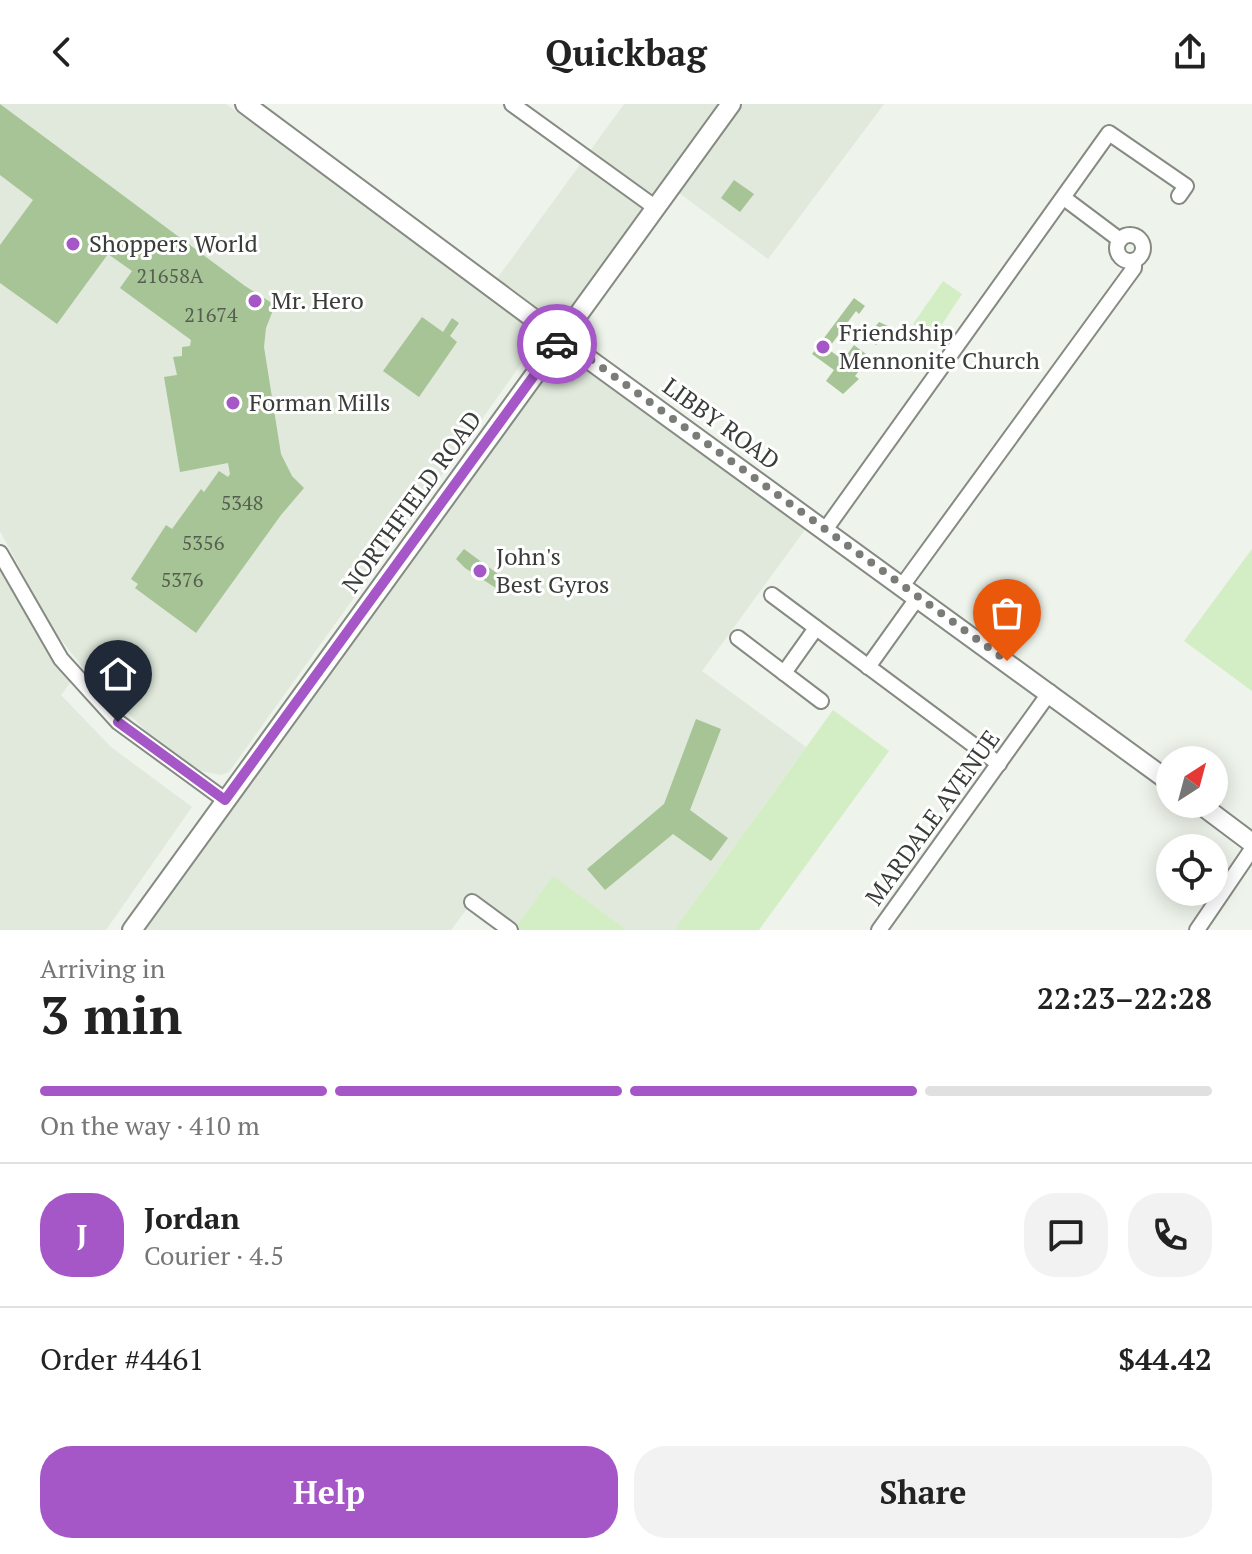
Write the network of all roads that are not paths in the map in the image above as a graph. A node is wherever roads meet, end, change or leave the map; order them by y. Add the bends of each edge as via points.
1 (245, 104) edge
2 (512, 104) edge
3 (731, 104) edge
4 (1179, 196) dead end
5 (1064, 198) junction
6 (656, 208) junction
7 (561, 339) junction
8 (825, 530) junction
9 (0, 553) edge
10 (902, 586) junction
11 (772, 595) dead end
12 (918, 597) junction
13 (816, 628) junction
14 (738, 638) dead end
15 (868, 667) junction
16 (784, 673) junction
17 (1050, 692) junction
18 (821, 701) dead end
19 (999, 764) junction
20 (1156, 772) edge
21 (225, 800) junction
22 (1217, 818) edge
23 (1252, 846) edge
24 (472, 902) dead end
25 (132, 930) edge
26 (510, 930) edge
27 (879, 930) edge
28 (1197, 930) edge

1 - 7 main road, LIBBY ROAD
2 - 6 street
3 - 6 main road, NORTHFIELD ROAD
4 - 5 street via 1186,186 1109,133
5 - 8 street
5 - 10 street via 1120,240 1128,235 1140,239 1144,251
6 - 7 main road, NORTHFIELD ROAD
7 - 8 main road, LIBBY ROAD
7 - 21 main road, NORTHFIELD ROAD
8 - 10 main road, LIBBY ROAD
9 - 21 street via 61,659 118,722
10 - 12 main road, LIBBY ROAD
11 - 13 street
12 - 15 street
12 - 17 main road, LIBBY ROAD
13 - 15 street
13 - 16 street
14 - 16 street
15 - 19 street
16 - 18 street
17 - 19 street, MARDALE AVENUE
17 - 20 main road, LIBBY ROAD
19 - 27 street, MARDALE AVENUE
21 - 25 main road, NORTHFIELD ROAD
22 - 23 main road
23 - 28 street
24 - 26 street

